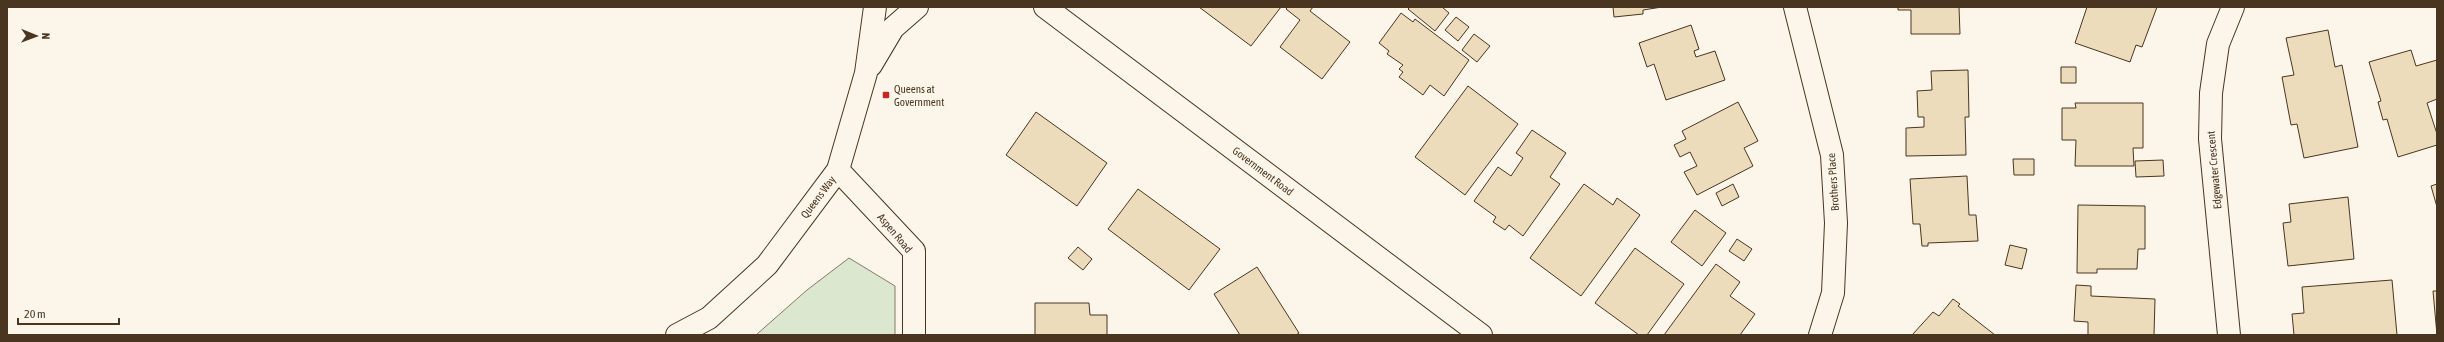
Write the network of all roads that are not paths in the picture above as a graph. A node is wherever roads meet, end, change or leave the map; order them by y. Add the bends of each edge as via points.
1 (875, 7) edge
2 (917, 7) edge
3 (1045, 7) edge
4 (1795, 7) edge
5 (2233, 7) edge
6 (866, 73) junction
7 (838, 170) junction
8 (677, 335) edge
9 (914, 335) edge
10 (1481, 335) edge
11 (1820, 335) edge
12 (2229, 335) edge

1 - 6 street, Queens Way
2 - 6 street via 894,28
3 - 10 street, Government Road
4 - 11 street, Brothers Place via 1832,155 1836,223 1833,293
5 - 12 street, Edgewater Crescent via 2218,44 2211,93 2210,139
6 - 7 street, Queens Way
7 - 8 street, Queens Way via 767,265 709,318
7 - 9 street, Aspen Road via 914,251

